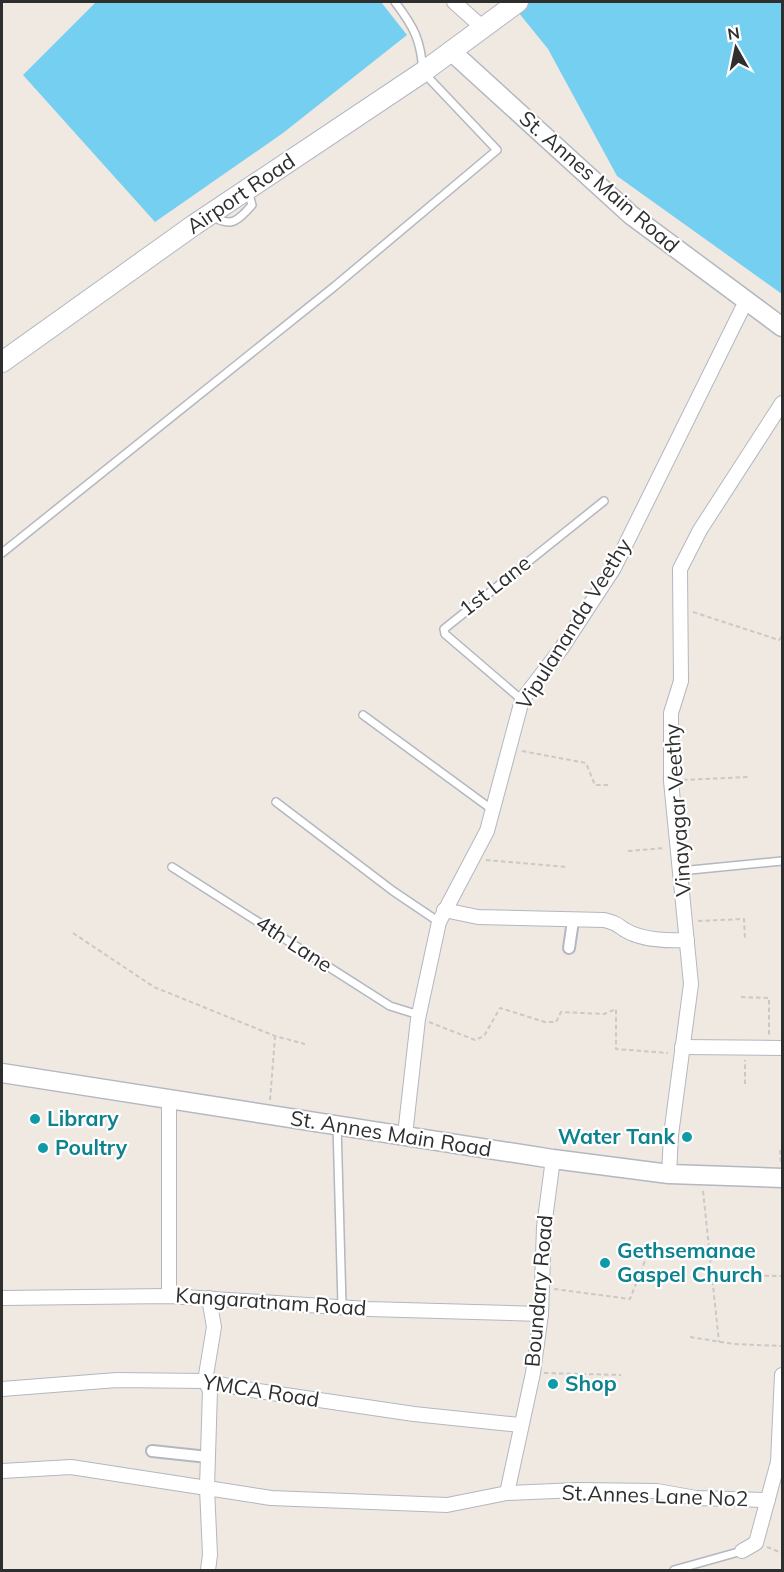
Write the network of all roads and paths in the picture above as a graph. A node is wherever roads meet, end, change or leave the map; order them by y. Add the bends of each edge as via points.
1 (395, 2) edge
2 (454, 2) edge
3 (518, 2) edge
4 (489, 24) junction
5 (451, 51) junction
6 (423, 72) junction
7 (746, 301) junction
8 (783, 327) edge
9 (2, 362) edge
10 (783, 403) edge
11 (604, 501) dead end
12 (2, 553) edge
13 (679, 607) junction
14 (783, 636) edge
15 (522, 700) junction
16 (363, 715) dead end
17 (507, 748) junction
18 (748, 777) dead end
19 (671, 781) junction
20 (609, 785) dead end
21 (276, 802) dead end
22 (494, 811) junction
23 (677, 847) junction
24 (628, 851) dead end
25 (473, 859) junction
26 (783, 861) edge
27 (172, 867) dead end
28 (567, 867) dead end
29 (680, 872) junction
30 (442, 916) junction
31 (573, 921) junction
32 (686, 922) junction
33 (73, 933) dead end
34 (687, 940) junction
35 (745, 940) dead end
36 (569, 948) dead end
37 (741, 998) dead end
38 (418, 1017) junction
39 (275, 1036) junction
40 (305, 1044) dead end
41 (776, 1048) edge
42 (745, 1049) junction
43 (682, 1050) junction
44 (2, 1074) edge
45 (745, 1084) dead end
46 (170, 1099) junction
47 (268, 1114) junction
48 (337, 1125) junction
49 (405, 1135) junction
50 (553, 1159) junction
51 (669, 1174) junction
52 (702, 1176) junction
53 (783, 1178) edge
54 (650, 1248) dead end
55 (712, 1275) junction
56 (783, 1276) edge
57 (542, 1288) junction
58 (169, 1296) junction
59 (2, 1298) edge
60 (209, 1298) junction
61 (342, 1305) junction
62 (541, 1314) junction
63 (690, 1337) dead end
64 (719, 1342) junction
65 (783, 1346) edge
66 (533, 1373) junction
67 (621, 1374) dead end
68 (783, 1375) edge
69 (206, 1381) junction
70 (2, 1389) edge
71 (520, 1425) junction
72 (152, 1451) dead end
73 (208, 1457) junction
74 (2, 1471) edge
75 (207, 1488) junction
76 (507, 1493) junction
77 (768, 1500) junction
78 (742, 1551) joint
79 (208, 1570) edge
80 (674, 1570) edge

1 - 6 lane via 413,26 421,48
2 - 4 street
3 - 4 main road, Airport Road
4 - 5 main road, Airport Road
5 - 6 main road, Airport Road
5 - 7 street, St. Annes Main Road via 631,215
6 - 9 main road, Airport Road via 210,215
6 - 12 lane via 497,150 335,286
7 - 8 street, St. Annes Main Road
7 - 15 street, Vipulananda Veethy via 614,568
10 - 13 street, Vinayagar Veethy via 700,530 680,569
11 - 15 lane, 1st Lane via 444,629 445,634
13 - 14 path via 779,640
13 - 19 street, Vinayagar Veethy via 681,681 671,712
15 - 17 street, Vipulananda Veethy
16 - 22 lane
17 - 20 path via 586,763 596,785
17 - 22 street, Vipulananda Veethy
18 - 19 path
19 - 23 street, Vinayagar Veethy
21 - 30 lane via 393,891
22 - 25 street, Vipulananda Veethy
23 - 24 path
23 - 29 street, Vinayagar Veethy
25 - 28 path
25 - 30 street, Vipulananda Veethy
26 - 29 lane
27 - 38 lane, 4th Lane via 390,1006
29 - 32 street, Vinayagar Veethy
30 - 31 street
30 - 38 street, Vipulananda Veethy
31 - 34 street via 604,920 665,941
31 - 36 street
32 - 34 street, Vinayagar Veethy
32 - 35 path via 744,919
33 - 39 path via 154,987
34 - 43 street, Vinayagar Veethy via 691,984
37 - 41 path via 769,998
38 - 43 path via 475,1040 484,1036 500,1008 545,1022 556,1022 561,1012 604,1014 616,1010 616,1049
38 - 49 street, Vipulananda Veethy
39 - 40 path
39 - 47 path
41 - 42 street
42 - 43 street
42 - 45 path
43 - 51 street, Vinayagar Veethy via 670,1135
44 - 46 street, St. Annes Main Road
46 - 47 street, St. Annes Main Road
46 - 58 street
47 - 48 street, St. Annes Main Road
48 - 49 street, St. Annes Main Road
48 - 61 lane
49 - 50 street, St. Annes Main Road
50 - 51 street, St. Annes Main Road
50 - 57 street, Boundary Road via 544,1227
51 - 52 street, St. Annes Main Road
52 - 53 street, St. Annes Main Road
52 - 55 path
54 - 57 path via 630,1299
55 - 56 path
55 - 64 path
57 - 62 street, Boundary Road
58 - 59 street, Kangaratnam Road
58 - 60 street, Kangaratnam Road
60 - 61 street, Kangaratnam Road
60 - 69 street via 214,1327
61 - 62 street, Kangaratnam Road
62 - 66 street, Boundary Road
63 - 64 path
64 - 65 path
66 - 67 path
66 - 71 street, Boundary Road
68 - 77 street via 778,1462
69 - 70 street, YMCA Road via 117,1380
69 - 71 street, YMCA Road via 414,1414
69 - 73 street via 210,1390
71 - 76 street, Boundary Road
72 - 73 street
73 - 75 street
74 - 75 street, St.Annes Lane No2 via 71,1467
75 - 76 street, St.Annes Lane No2 via 271,1498 447,1505
75 - 79 street
76 - 77 street, St.Annes Lane No2 via 657,1491 696,1498
77 - 78 street via 756,1543
78 - 80 lane

